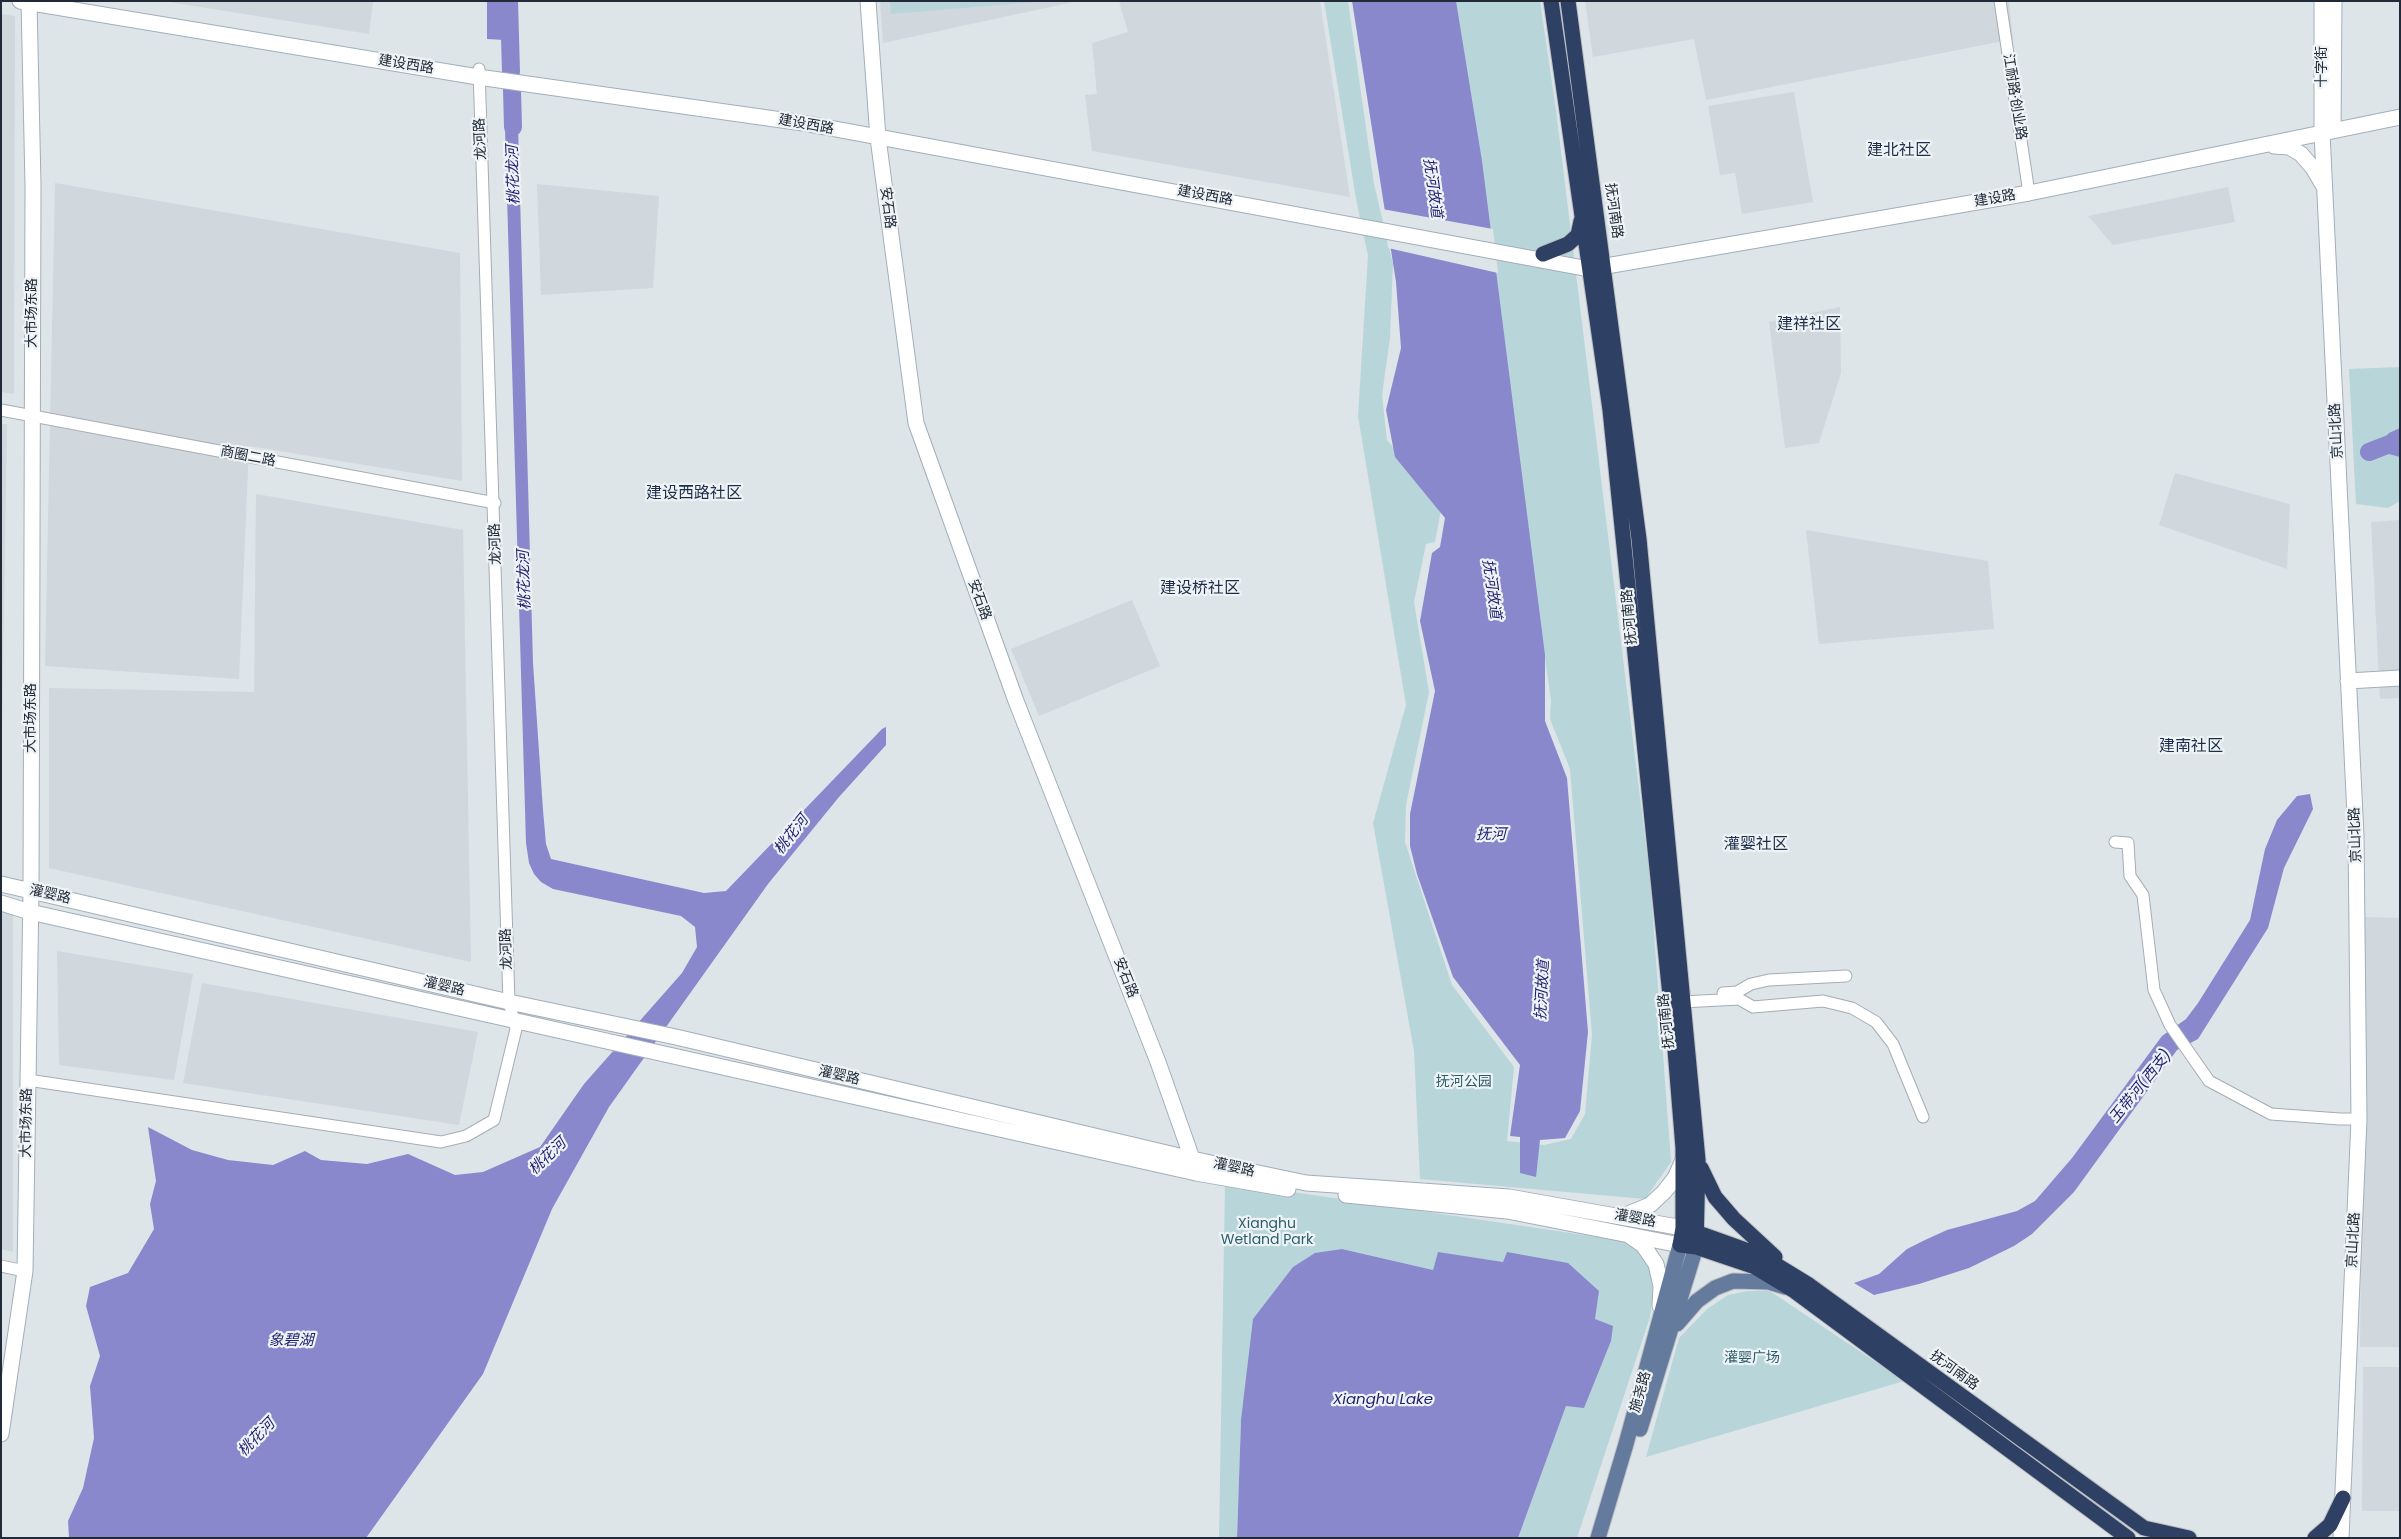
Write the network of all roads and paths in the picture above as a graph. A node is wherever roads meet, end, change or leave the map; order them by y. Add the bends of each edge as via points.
1 (66, 1) edge
2 (868, 1) edge
3 (1551, 1) edge
4 (1568, 1) edge
5 (2000, 1) edge
6 (2322, 1) edge
7 (2334, 1) edge
8 (26, 2) edge
9 (479, 73) junction
10 (2400, 117) edge
11 (2327, 132) junction
12 (878, 134) junction
13 (2263, 145) junction
14 (2325, 189) junction
15 (2029, 193) junction
16 (1582, 220) junction
17 (1542, 258) junction
18 (1604, 262) junction
19 (1588, 264) junction
20 (1, 410) edge
21 (32, 416) junction
22 (495, 503) junction
23 (2400, 678) edge
24 (2348, 681) junction
25 (2115, 842) dead end
26 (1, 884) edge
27 (31, 891) junction
28 (1, 903) edge
29 (30, 912) junction
30 (1846, 976) dead end
31 (1682, 999) junction
32 (509, 1002) junction
33 (511, 1018) junction
34 (28, 1080) junction
35 (1923, 1117) dead end
36 (2359, 1119) junction
37 (1691, 1159) junction
38 (1194, 1166) junction
39 (1623, 1216) junction
40 (1627, 1234) junction
41 (1692, 1236) junction
42 (1680, 1245) junction
43 (1, 1266) edge
44 (25, 1270) junction
45 (1809, 1286) junction
46 (1793, 1290) junction
47 (1663, 1334) junction
48 (1, 1434) edge
49 (2343, 1498) junction
50 (1598, 1538) edge
51 (1607, 1538) edge
52 (2128, 1538) edge
53 (2188, 1538) edge
54 (2315, 1538) edge
55 (2342, 1538) edge

1 - 9 main road, 建设西路
2 - 12 main road, 安石路
3 - 16 highway, 抚河南路
4 - 18 highway, 抚河南路
5 - 15 street, 江耐路·创业路
6 - 11 main road, 十字街
7 - 11 main road, 十字街
8 - 9 main road, 建设西路
8 - 21 main road, 大市场东路 via 33,185
9 - 12 main road, 建设西路
9 - 22 street, 龙河路
10 - 11 main road, 建设路
11 - 13 main road, 建设路
11 - 14 main road, 京山北路
12 - 17 main road, 建设西路
12 - 38 main road, 安石路 via 916,423 1016,701 1158,1062
13 - 14 main road via 2290,147 2301,154
13 - 15 main road, 建设路
14 - 24 main road, 京山北路
15 - 18 main road, 建设路
16 - 17 highway via 1578,235
16 - 19 highway, 抚河南路
17 - 19 main road, 建设西路
18 - 19 main road, 建设西路
18 - 31 highway, 抚河南路 via 1639,539
19 - 37 highway, 抚河南路 via 1610,410 1673,1025
20 - 21 street, 商圈二路
21 - 22 street, 商圈二路
21 - 27 main road, 大市场东路
22 - 32 street, 龙河路
23 - 24 main road
24 - 36 main road, 京山北路 via 2356,836
25 - 36 street via 2128,843 2130,876 2143,895 2154,990 2170,1025 2209,1081 2271,1114
26 - 27 main road, 灌婴路
27 - 29 main road, 大市场东路
27 - 32 main road, 灌婴路
28 - 29 main road, 灌婴路
29 - 33 main road, 灌婴路
29 - 34 main road, 大市场东路
30 - 31 street via 1769,980 1751,984 1737,992
31 - 35 street via 1739,999 1753,1007 1823,1000 1852,1008 1876,1022 1893,1044
31 - 37 highway, 抚河南路
32 - 33 street, 龙河路
32 - 38 main road, 灌婴路 via 676,1037
33 - 34 street, 龙河路 via 516,1030 494,1120 466,1136 441,1142
33 - 38 main road, 灌婴路
34 - 44 main road, 大市场东路
36 - 49 main road, 京山北路
37 - 39 main road via 1650,1205
37 - 41 highway, 抚河南路
37 - 45 highway via 1720,1202 1760,1244
38 - 39 main road, 灌婴路 via 1306,1182 1509,1197
38 - 40 main road, 灌婴路 via 1304,1192 1500,1210
39 - 41 main road, 灌婴路
40 - 42 main road, 灌婴路
40 - 47 main road via 1642,1245 1656,1264 1661,1286
41 - 42 highway, 抚河南路
41 - 45 highway, 抚河南路 via 1760,1255
41 - 46 highway
41 - 47 main road, 施尧路
42 - 47 main road, 施尧路
43 - 44 street
44 - 48 main road, 大市场东路
45 - 53 highway, 抚河南路 via 2144,1528
46 - 47 main road via 1769,1282 1732,1281 1697,1301
46 - 52 highway
47 - 50 main road, 施尧路
47 - 51 main road, 施尧路
49 - 54 highway via 2330,1525
49 - 55 main road, 京山北路

